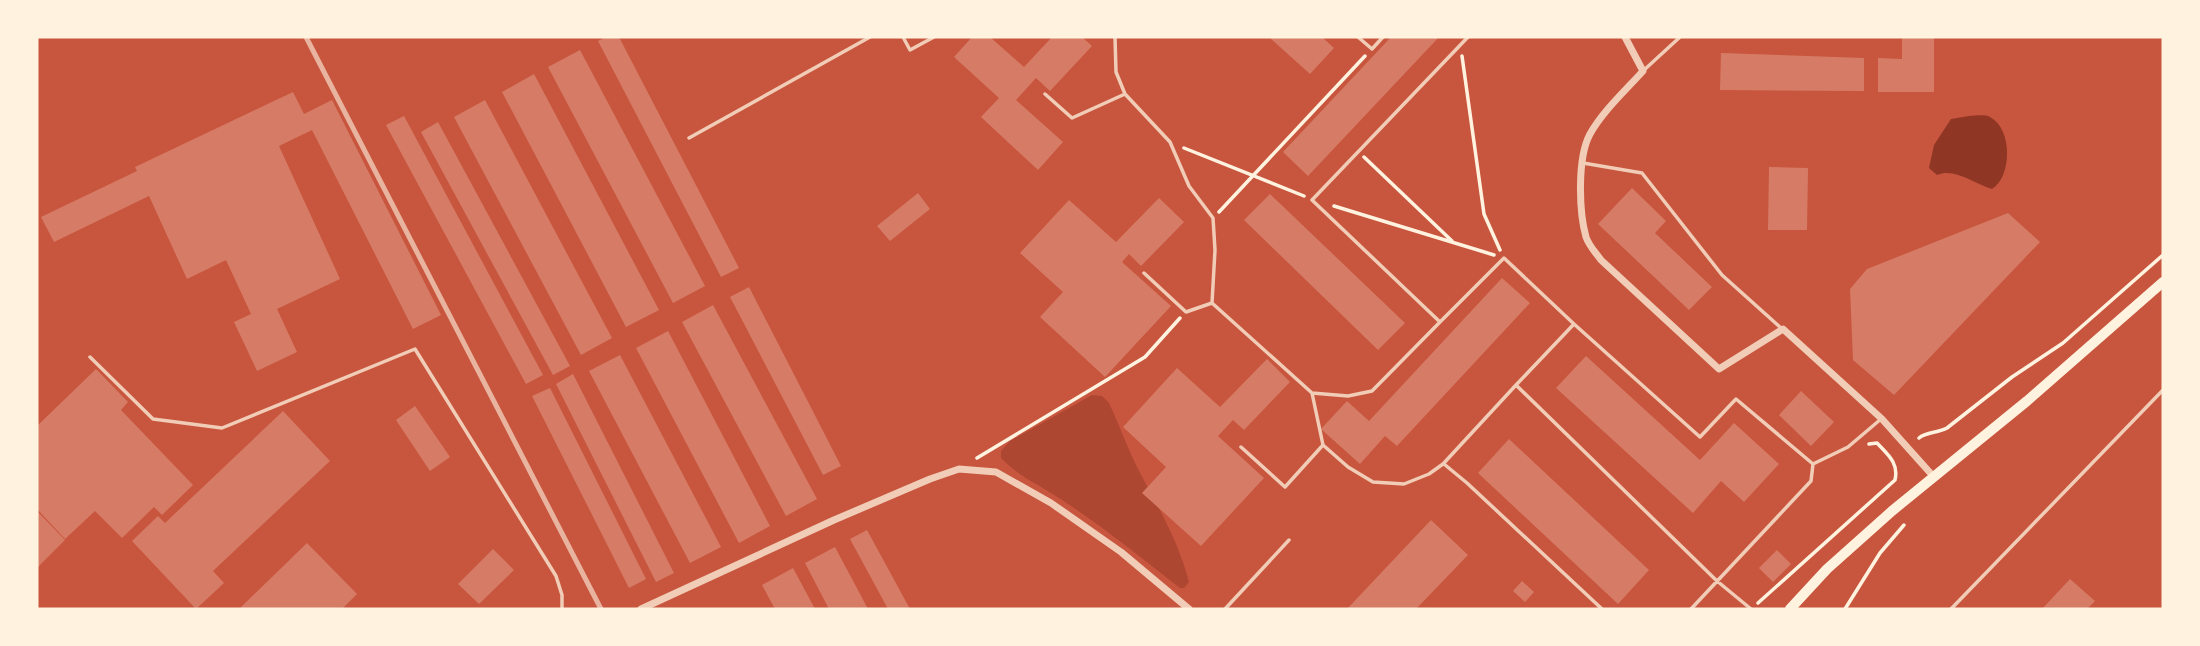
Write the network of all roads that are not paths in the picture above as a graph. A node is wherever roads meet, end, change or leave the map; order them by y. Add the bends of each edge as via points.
1 (870, 37) edge
2 (903, 37) edge
3 (934, 37) edge
4 (1115, 37) edge
5 (1358, 37) edge
6 (1383, 37) edge
7 (1468, 37) edge
8 (1625, 37) edge
9 (1680, 37) edge
10 (1643, 71) junction
11 (1045, 94) dead end
12 (1125, 94) junction
13 (689, 138) dead end
14 (1582, 162) junction
15 (1144, 273) dead end
16 (2163, 282) edge
17 (1212, 303) junction
18 (1440, 321) junction
19 (1574, 324) junction
20 (1783, 329) junction
21 (90, 357) dead end
22 (1516, 384) junction
23 (2163, 390) edge
24 (1312, 393) junction
25 (1882, 419) junction
26 (1323, 445) junction
27 (1241, 447) dead end
28 (1443, 464) junction
29 (1813, 464) junction
30 (1933, 476) junction
31 (1289, 540) dead end
32 (1717, 581) junction
33 (1184, 608) edge
34 (562, 609) edge
35 (641, 609) edge
36 (1225, 609) edge
37 (1602, 609) edge
38 (1691, 609) edge
39 (1751, 609) edge
40 (1790, 609) edge
41 (1951, 609) edge

1 - 13 lane
2 - 3 lane via 910,50
4 - 12 lane via 1116,72
5 - 6 lane via 1372,49
7 - 18 lane via 1312,200
8 - 10 street
9 - 10 lane
10 - 14 street via 1588,136
11 - 12 lane via 1072,118
12 - 17 lane via 1170,142 1189,186 1213,218
14 - 20 lane via 1642,173 1723,275
14 - 20 street via 1581,208 1587,240 1601,260 1719,369
15 - 17 lane via 1186,312
16 - 30 main road
17 - 24 lane
18 - 19 lane via 1504,258
18 - 24 lane via 1372,391 1348,396
19 - 22 lane
19 - 29 lane via 1700,437 1737,399
20 - 25 street
21 - 34 lane via 153,419 222,428 415,349 556,576
22 - 28 lane
22 - 32 lane
23 - 41 lane
24 - 26 lane
25 - 29 lane via 1848,447
25 - 30 street
26 - 27 lane via 1285,486
26 - 28 lane via 1373,482 1404,484
28 - 37 lane
29 - 32 lane via 1811,481
30 - 40 main road via 1827,569
31 - 36 lane
32 - 38 lane
32 - 39 lane
33 - 35 street via 1121,552 1031,491 996,472 959,469 834,520

